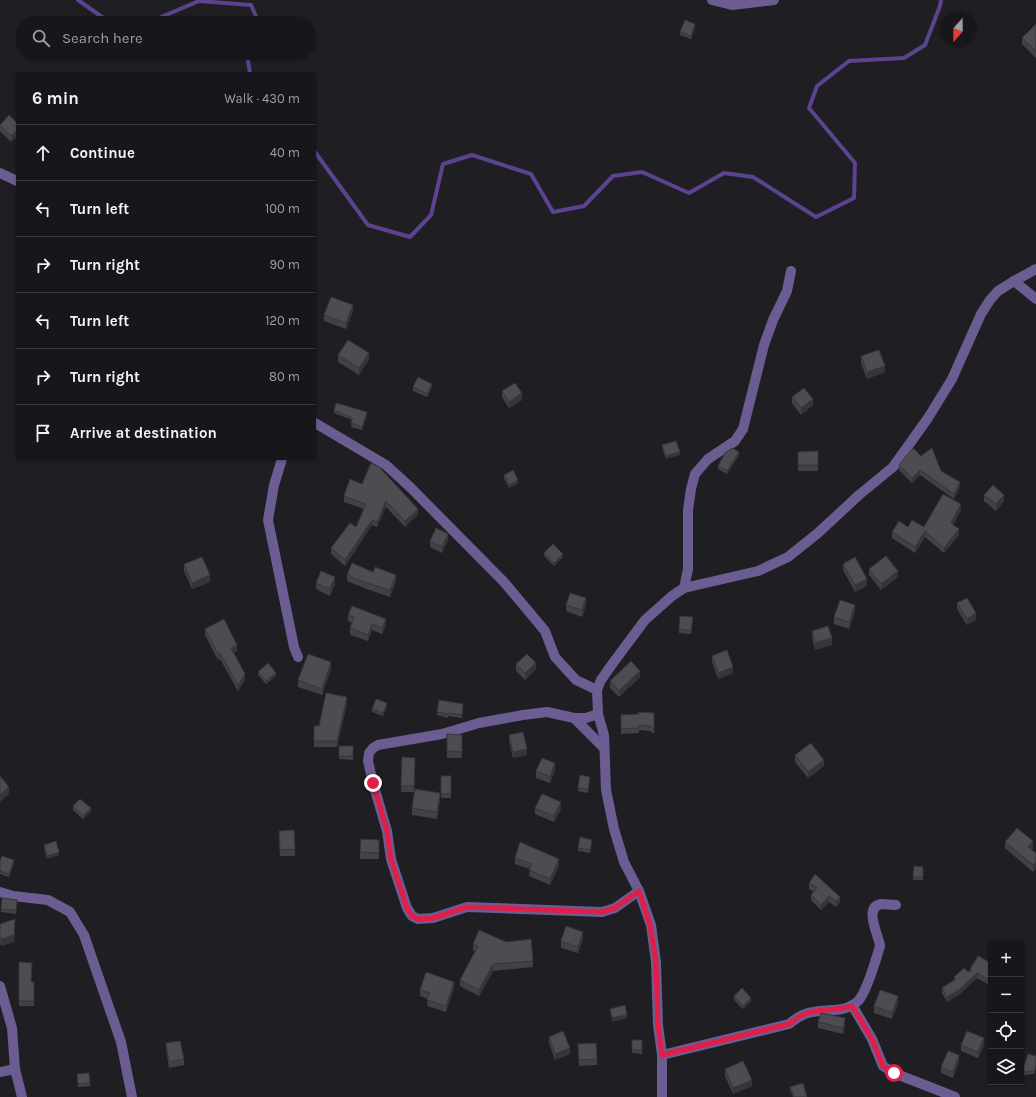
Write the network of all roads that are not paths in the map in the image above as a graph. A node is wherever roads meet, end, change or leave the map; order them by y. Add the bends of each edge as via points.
1 (712, 0) edge
2 (774, 0) edge
3 (0, 172) edge
4 (16, 180) edge
5 (1036, 269) edge
6 (791, 271) dead end
7 (1014, 281) junction
8 (1036, 299) edge
9 (316, 424) edge
10 (282, 460) edge
11 (684, 588) junction
12 (298, 657) dead end
13 (597, 690) junction
14 (598, 714) junction
15 (574, 718) junction
16 (604, 748) junction
17 (639, 891) junction
18 (0, 892) edge
19 (896, 906) dead end
20 (0, 986) edge
21 (852, 1006) junction
22 (662, 1055) junction
23 (15, 1069) junction
24 (0, 1072) edge
25 (22, 1097) edge
26 (132, 1097) edge
27 (662, 1097) edge
28 (955, 1097) edge

1 - 2 street via 732,5
3 - 4 street
5 - 7 street
6 - 11 street via 787,291 764,345 743,429 735,441 708,459 695,474 688,510 688,569
7 - 8 street
7 - 11 street via 998,291 990,300 981,314 952,379 893,467 788,557 758,572
9 - 13 street via 386,465 410,487 504,582 545,631 555,657 576,680
10 - 12 street via 274,484 268,520
11 - 13 street via 646,620 601,680
13 - 14 street
14 - 15 street
14 - 16 street via 604,735
15 - 16 street
15 - 17 street via 547,712 523,715 479,723 442,734 378,744 373,748 368,761 387,831 391,859 407,908 412,916 418,919 433,918 467,907 602,912 615,908
16 - 17 street via 606,790 614,829 624,862
17 - 22 street via 650,925 656,962 658,1025
18 - 26 street via 48,900 70,912 84,935 121,1042
19 - 21 street via 882,904 873,909 872,919 880,946 864,991
20 - 23 street via 12,1028
21 - 22 street via 806,1013 789,1024
21 - 28 street via 872,1039 883,1066 894,1073
22 - 27 street
23 - 24 street
23 - 25 street

